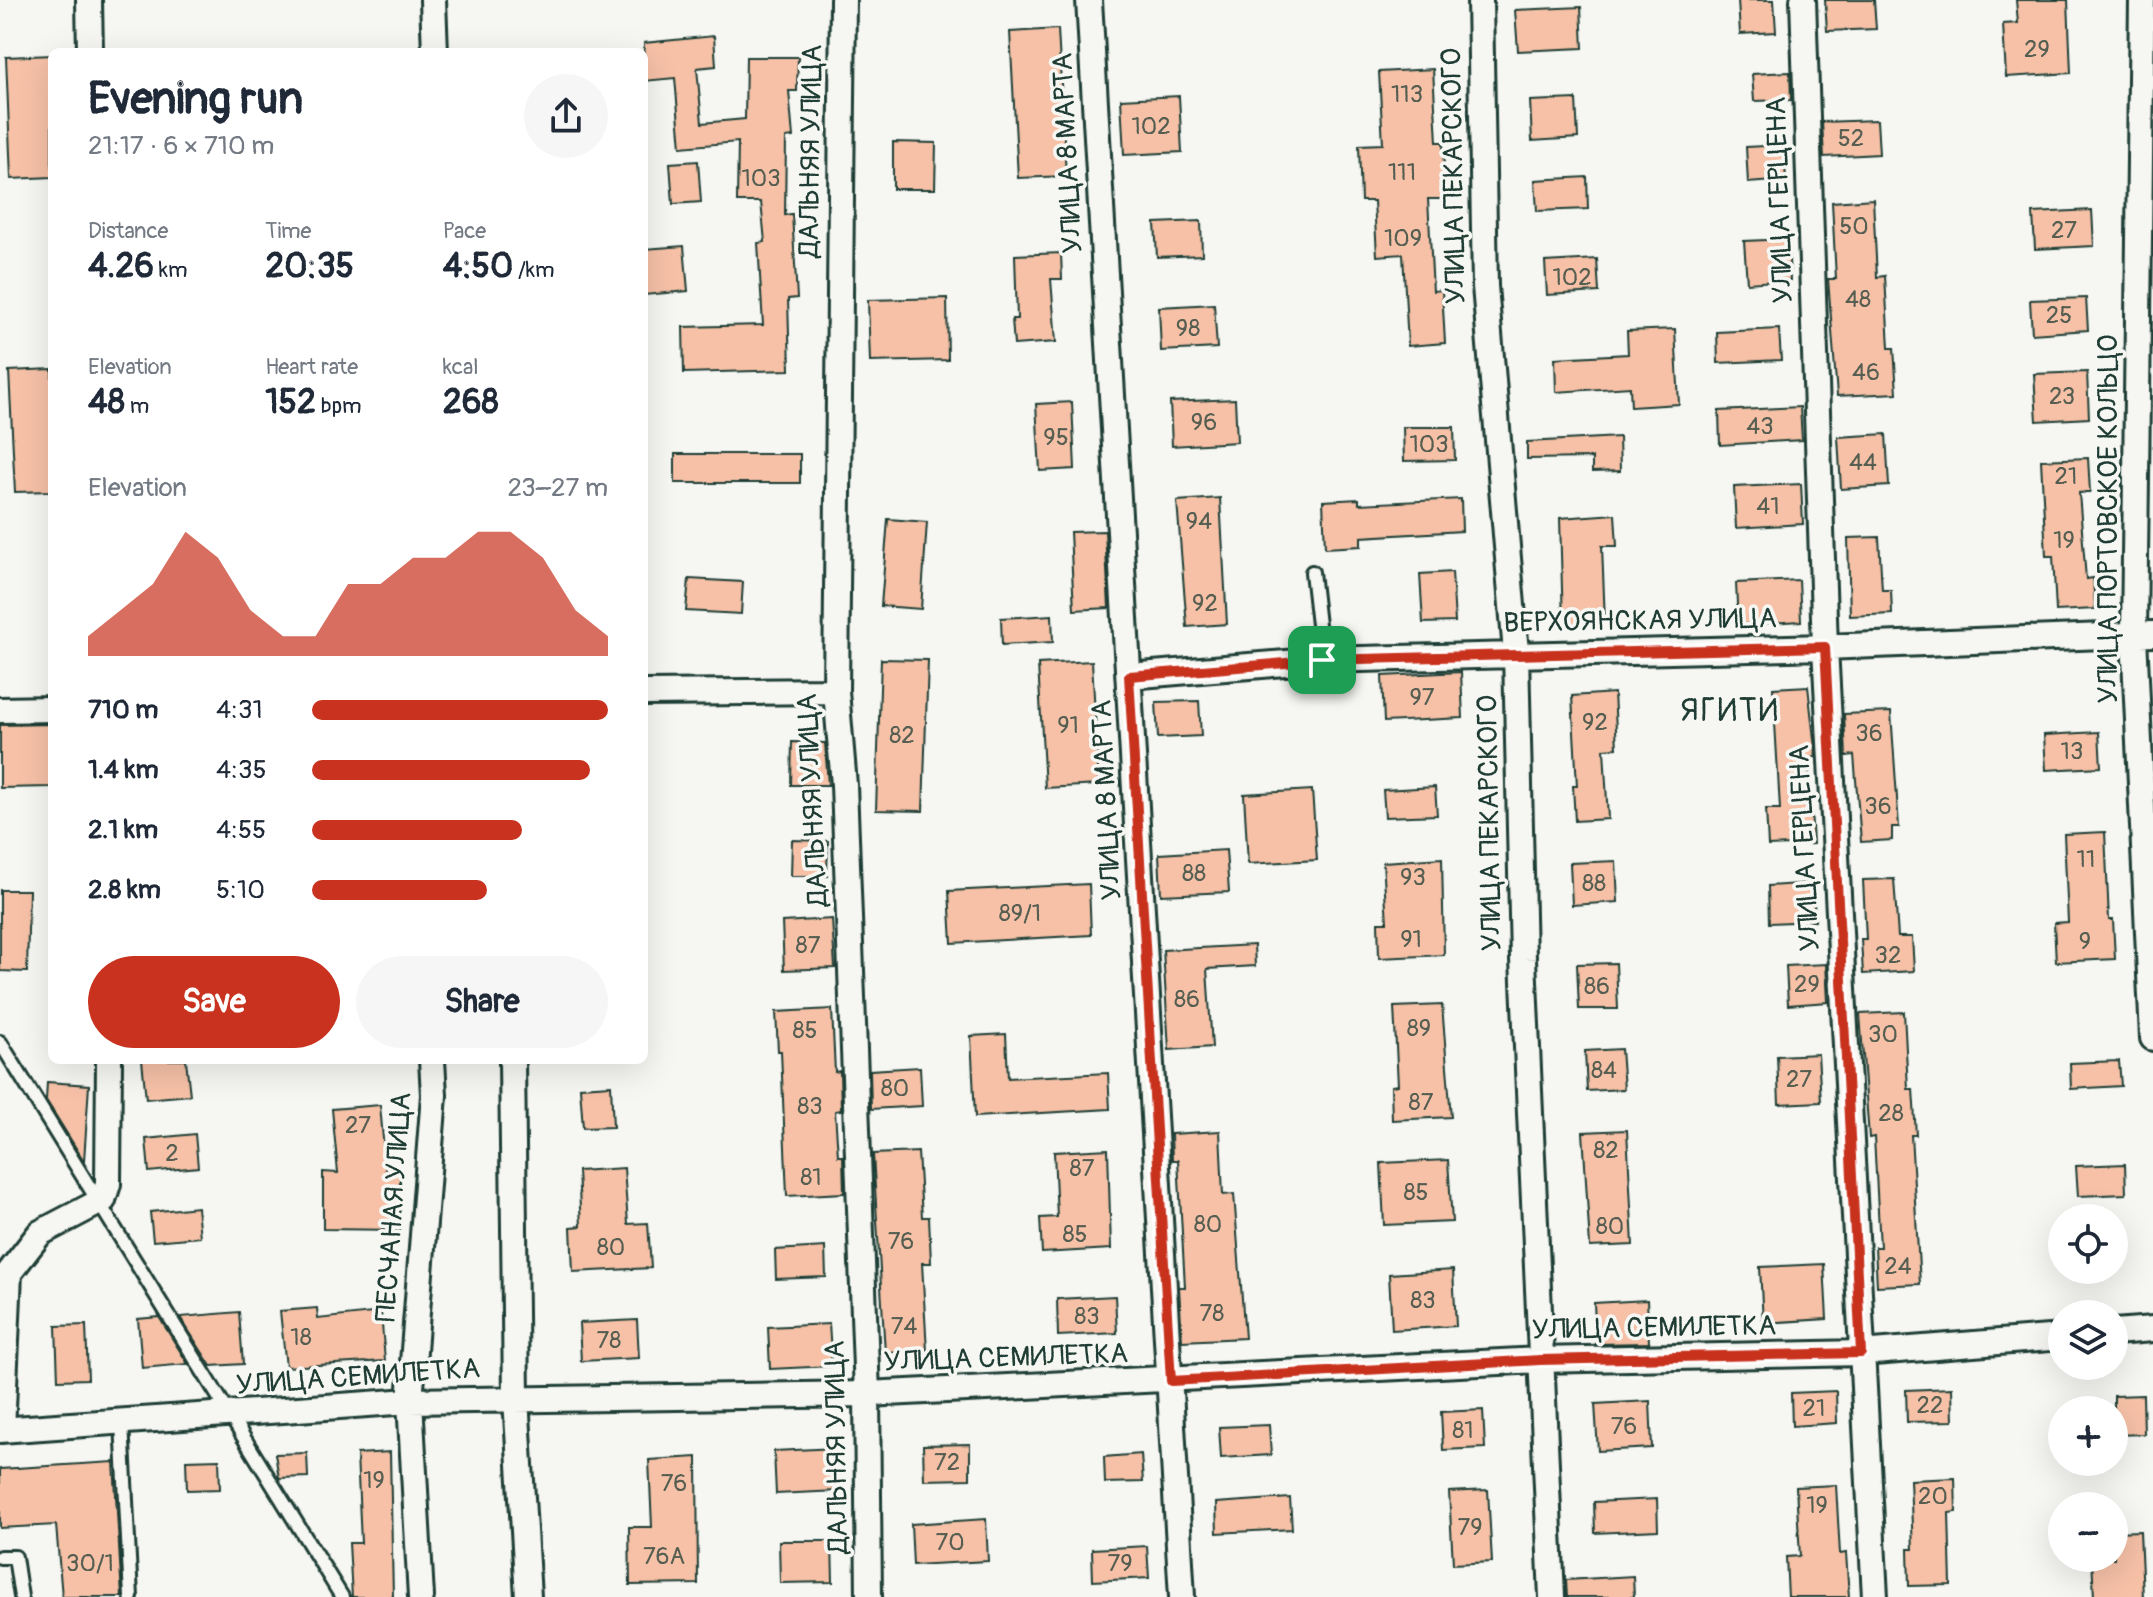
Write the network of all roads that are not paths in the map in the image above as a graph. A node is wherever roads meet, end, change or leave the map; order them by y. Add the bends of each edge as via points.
1 (89, 0) edge
2 (433, 0) edge
3 (843, 0) edge
4 (1089, 0) edge
5 (1480, 0) edge
6 (1803, 0) edge
7 (2142, 0) edge
8 (90, 48) edge
9 (435, 48) edge
10 (1312, 572) dead end
11 (2143, 635) edge
12 (1825, 647) junction
13 (1516, 653) junction
14 (1322, 660) junction
15 (1129, 676) junction
16 (836, 691) junction
17 (648, 693) edge
18 (48, 709) edge
19 (0, 710) edge
20 (2153, 1038) edge
21 (0, 1042) edge
22 (109, 1064) edge
23 (432, 1064) edge
24 (512, 1064) edge
25 (2153, 1329) edge
26 (2128, 1331) edge
27 (2048, 1338) edge
28 (1861, 1353) junction
29 (1540, 1360) junction
30 (1171, 1381) junction
31 (867, 1394) junction
32 (516, 1398) junction
33 (410, 1401) junction
34 (122, 1423) junction
35 (1, 1430) edge
36 (0, 1557) edge
37 (21, 1597) edge
38 (131, 1597) edge
39 (342, 1597) edge
40 (421, 1597) edge
41 (528, 1597) edge
42 (869, 1597) edge
43 (1182, 1597) edge
44 (1552, 1597) edge
45 (1875, 1597) edge

1 - 8 street
2 - 9 street
3 - 16 street, ДАЛЬНЯЯ УЛИЦА
4 - 15 street, УЛИЦА 8 МАРТА
5 - 13 street, УЛИЦА ПЕКАРСКОГО via 1485,286
6 - 12 street, УЛИЦА ГЕРЦЕНА
7 - 11 street, УЛИЦА ПОРТОВСКОЕ КОЛЬЦО
10 - 14 lane
11 - 12 street, ВЕРХОЯНСКАЯ УЛИЦА
11 - 20 street, УЛИЦА ПОРТОВСКОЕ КОЛЬЦО
12 - 13 street, ВЕРХОЯНСКАЯ УЛИЦА
12 - 28 street, УЛИЦА ГЕРЦЕНА
13 - 14 street, ВЕРХОЯНСКАЯ УЛИЦА
13 - 29 street, УЛИЦА ПЕКАРСКОГО
14 - 15 street, ВЕРХОЯНСКАЯ УЛИЦА
15 - 30 street, УЛИЦА 8 МАРТА
16 - 17 street
16 - 31 street, ДАЛЬНЯЯ УЛИЦА
18 - 19 street
21 - 39 lane
22 - 35 street via 108,1184 103,1200 40,1233 9,1273
23 - 33 street, ПЕСЧАНАЯ УЛИЦА
24 - 32 street
25 - 26 street
27 - 28 street, УЛИЦА СЕМИЛЕТКА
28 - 29 street, УЛИЦА СЕМИЛЕТКА
28 - 45 street, УЛИЦА ГЕРЦЕНА
29 - 30 street, УЛИЦА СЕМИЛЕТКА
29 - 44 street, УЛИЦА ПЕКАРСКОГО
30 - 31 street, УЛИЦА СЕМИЛЕТКА
30 - 43 street, УЛИЦА 8 МАРТА
31 - 32 street, УЛИЦА СЕМИЛЕТКА
31 - 42 street, ДАЛЬНЯЯ УЛИЦА
32 - 33 street, УЛИЦА СЕМИЛЕТКА
32 - 41 street
33 - 34 street, УЛИЦА СЕМИЛЕТКА
33 - 40 street, ПЕСЧАНАЯ УЛИЦА
34 - 35 street, УЛИЦА СЕМИЛЕТКА
34 - 38 lane
36 - 37 lane via 15,1557

